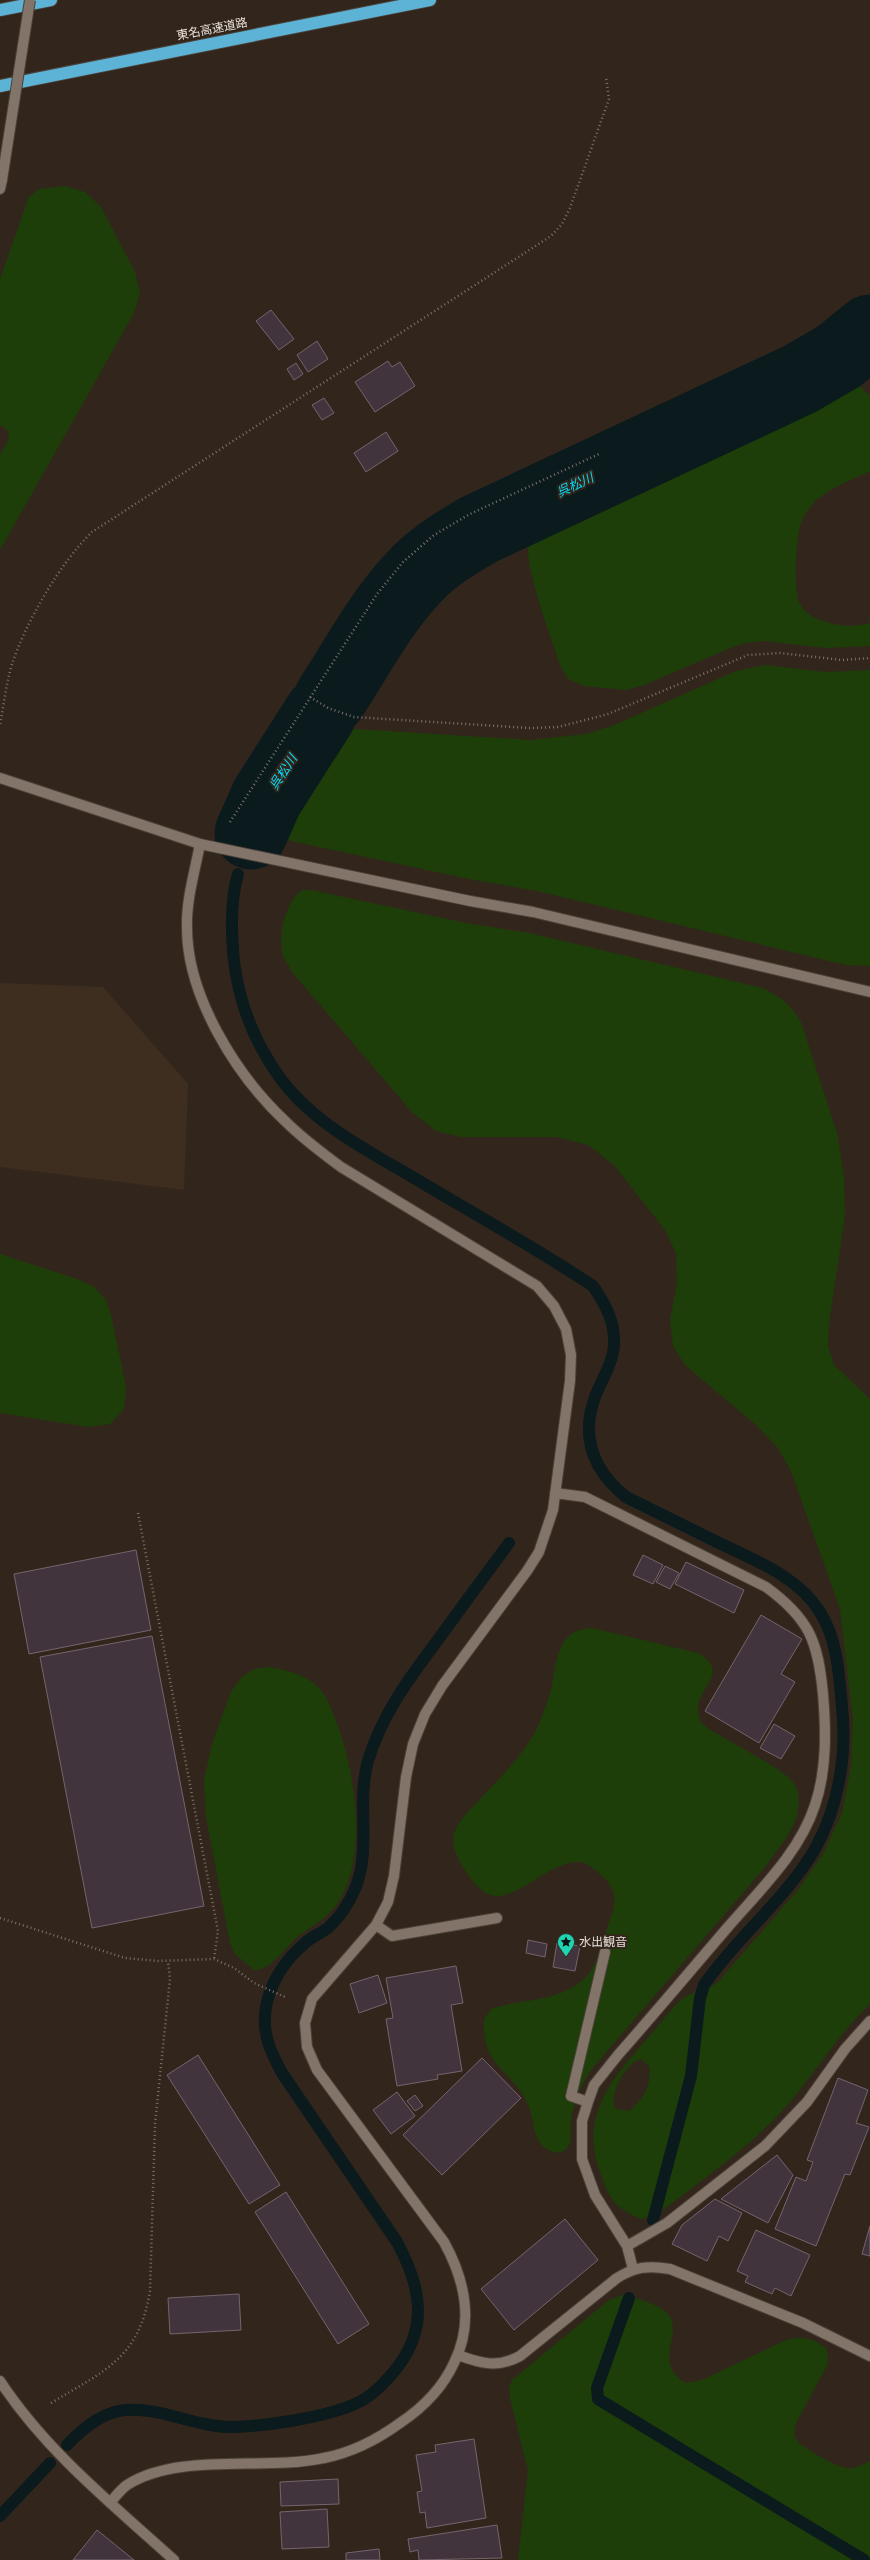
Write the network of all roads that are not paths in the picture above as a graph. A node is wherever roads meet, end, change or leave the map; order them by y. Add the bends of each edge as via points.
1 (30, 0) edge
2 (51, 0) edge
3 (430, 0) edge
4 (0, 10) edge
5 (0, 86) edge
6 (1, 185) edge
7 (0, 778) edge
8 (200, 844) junction
9 (870, 992) edge
10 (555, 1493) junction
11 (496, 1918) dead end
12 (376, 1925) junction
13 (605, 1952) dead end
14 (870, 2021) edge
15 (588, 2102) junction
16 (627, 2246) junction
17 (633, 2269) junction
18 (458, 2356) junction
19 (870, 2356) edge
20 (0, 2381) edge
21 (110, 2503) junction
22 (174, 2560) edge

1 - 6 street, bridge
2 - 4 highway
3 - 5 highway, 東名高速道路
7 - 8 street
8 - 9 street via 470,902 533,912
8 - 10 street via 190,891 186,927 190,964 218,1033 259,1094 301,1136 341,1167 515,1271 537,1286 554,1306 566,1329 571,1355 570,1382
10 - 12 street via 547,1531 539,1552 425,1714 413,1744 406,1777 394,1876 388,1902
10 - 15 street via 585,1497 766,1587 788,1603 805,1622 816,1646 825,1720 823,1763 815,1805 799,1840 774,1874 594,2085
11 - 12 street via 392,1936
12 - 18 street via 312,1999 305,2023 307,2047 317,2070 444,2242 456,2262 463,2285 466,2309
13 - 15 street via 571,2096
14 - 16 street via 845,2049 807,2102 765,2146 667,2223
15 - 16 street via 582,2121 582,2159 595,2195
16 - 17 street
17 - 18 street via 617,2278 520,2356 508,2362 487,2364
17 - 19 street via 651,2265 670,2269 803,2322
18 - 21 street via 448,2377 434,2396 416,2412 393,2429 348,2451 300,2461 182,2467 154,2473 126,2486
20 - 21 street via 48,2444
21 - 22 street

